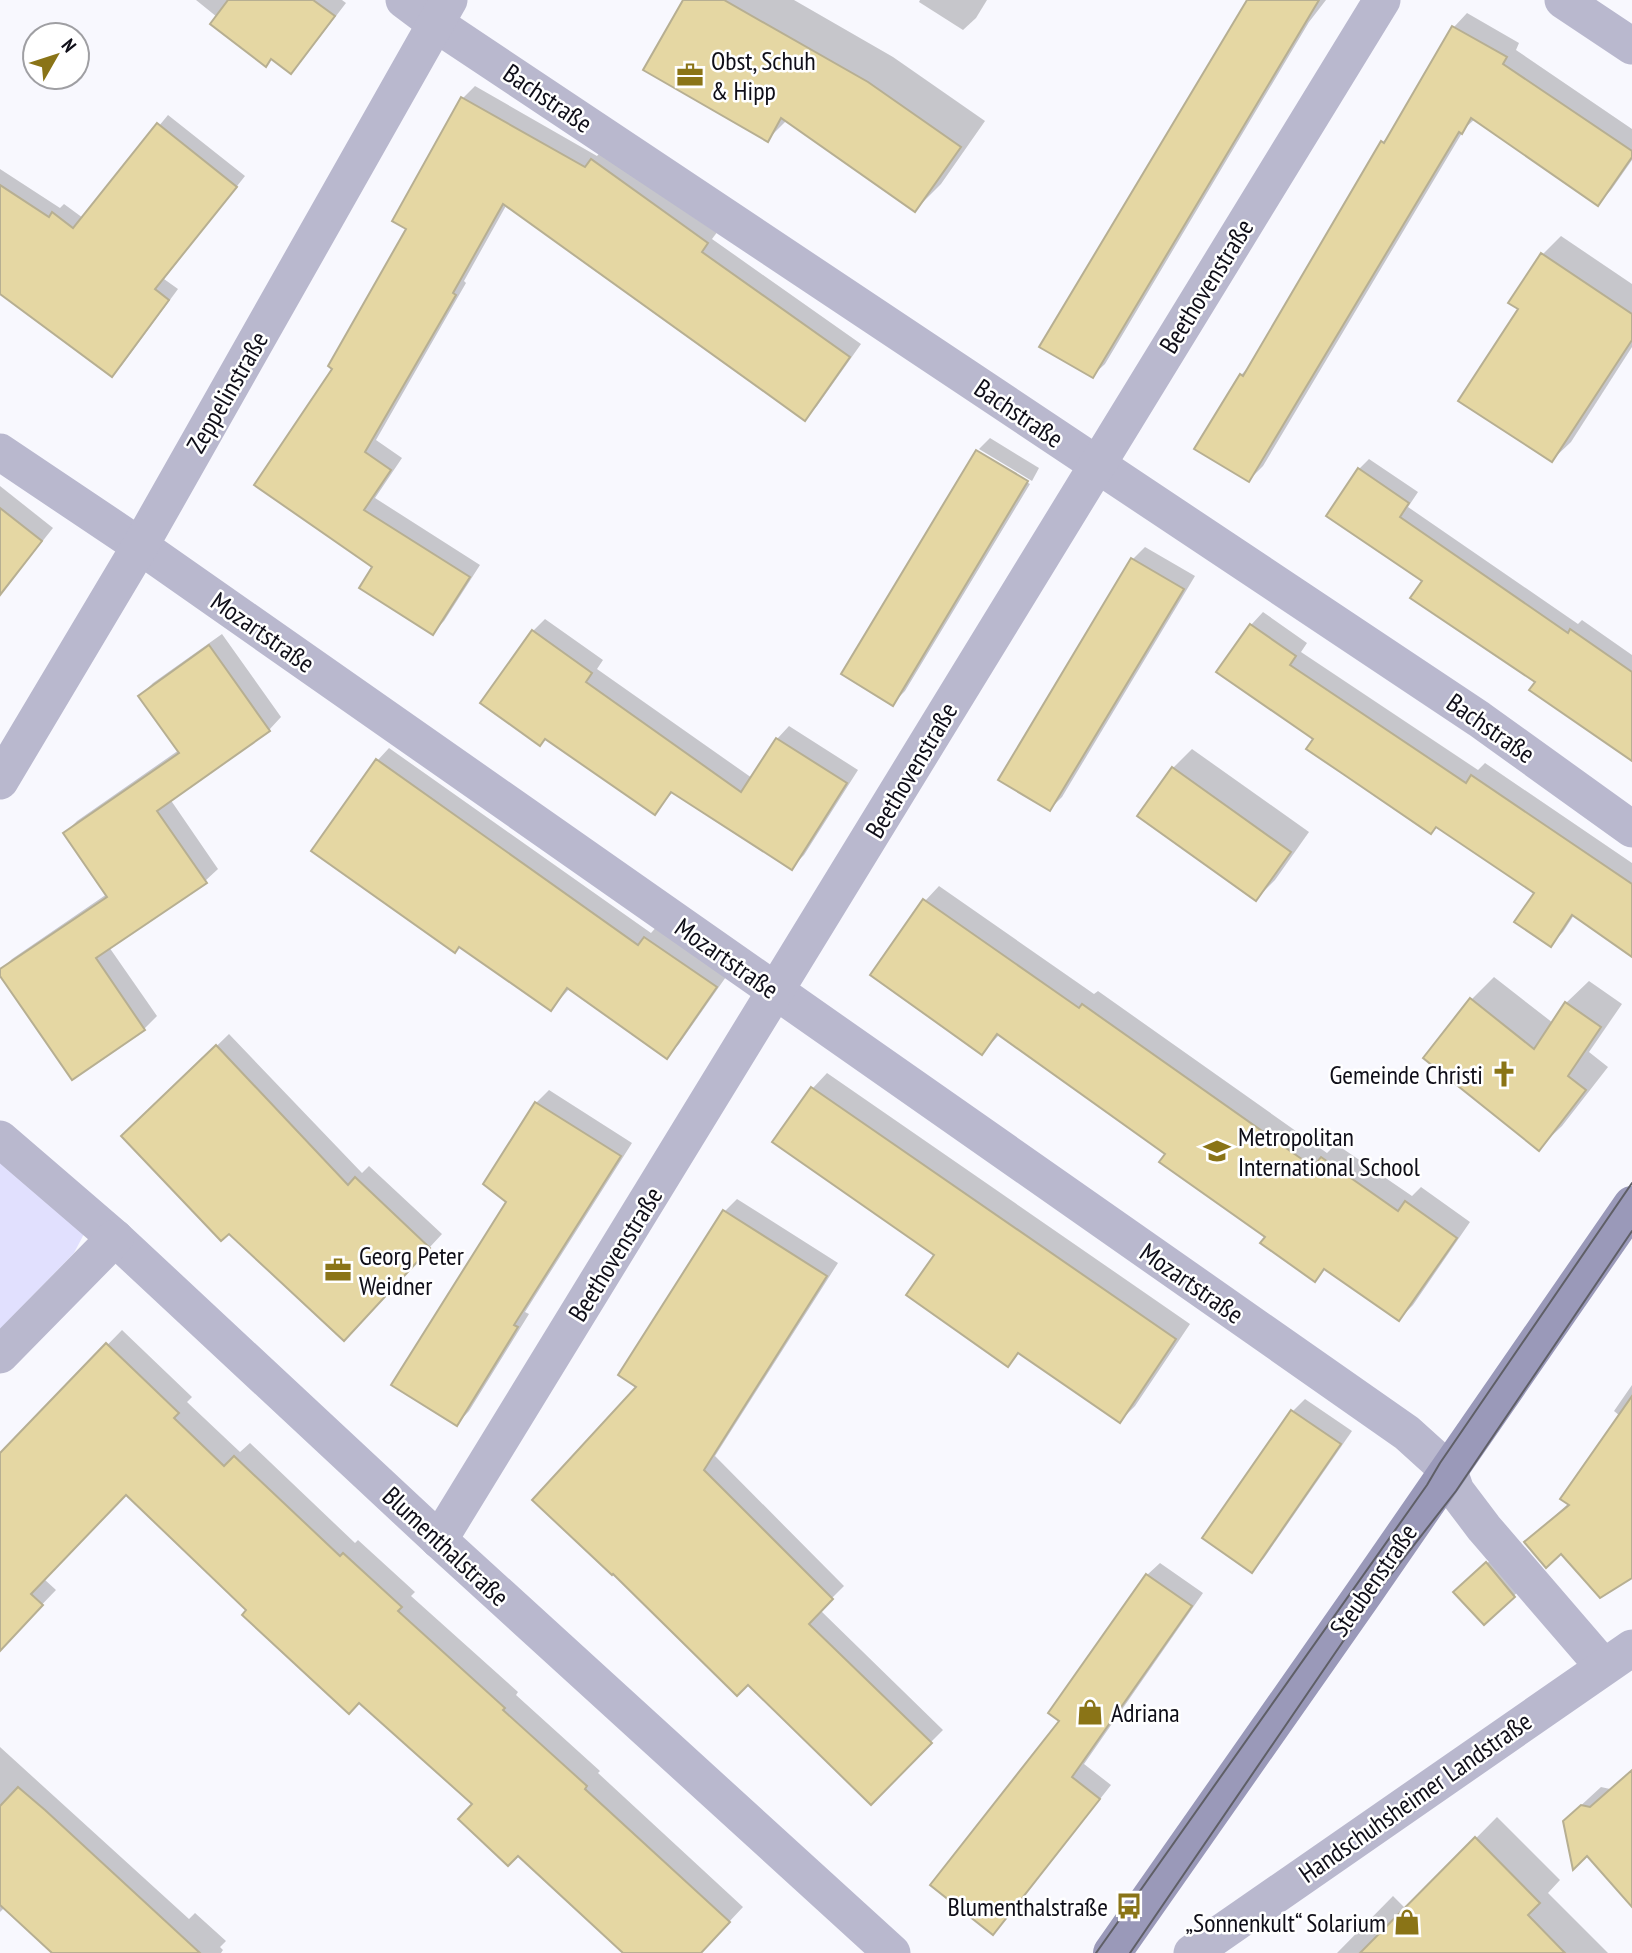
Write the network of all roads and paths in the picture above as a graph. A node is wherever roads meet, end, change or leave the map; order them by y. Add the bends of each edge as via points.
1 (404, 0) edge
2 (1382, 0) edge
3 (1563, 0) edge
4 (443, 12) edge
5 (1632, 46) edge
6 (0, 452) edge
7 (1096, 463) junction
8 (140, 546) junction
9 (0, 781) edge
10 (1632, 829) edge
11 (776, 992) junction
12 (0, 1139) edge
13 (1632, 1205) edge
14 (115, 1238) junction
15 (0, 1355) edge
16 (1449, 1471) junction
17 (439, 1540) junction
18 (1618, 1657) edge
19 (892, 1953) edge
20 (1112, 1953) edge
21 (1192, 1953) edge

1 - 4 street, Bachstraße
2 - 7 street, Beethovenstraße
3 - 5 street
4 - 7 street, Bachstraße
4 - 8 street, Zeppelinstraße
6 - 8 street, Mozartstraße
7 - 10 street, Bachstraße via 1479,719
7 - 11 street, Beethovenstraße
8 - 9 street, Zeppelinstraße
8 - 11 street, Mozartstraße
11 - 16 street, Mozartstraße via 1407,1433
11 - 17 street, Beethovenstraße
12 - 14 street, Blumenthalstraße
13 - 16 main road, Steubenstraße
14 - 15 street
14 - 17 street, Blumenthalstraße
16 - 18 street, Handschuhsheimer Landstraße via 1456,1491 1477,1519
16 - 20 main road, Steubenstraße
17 - 19 street, Blumenthalstraße
18 - 21 street, Handschuhsheimer Landstraße

